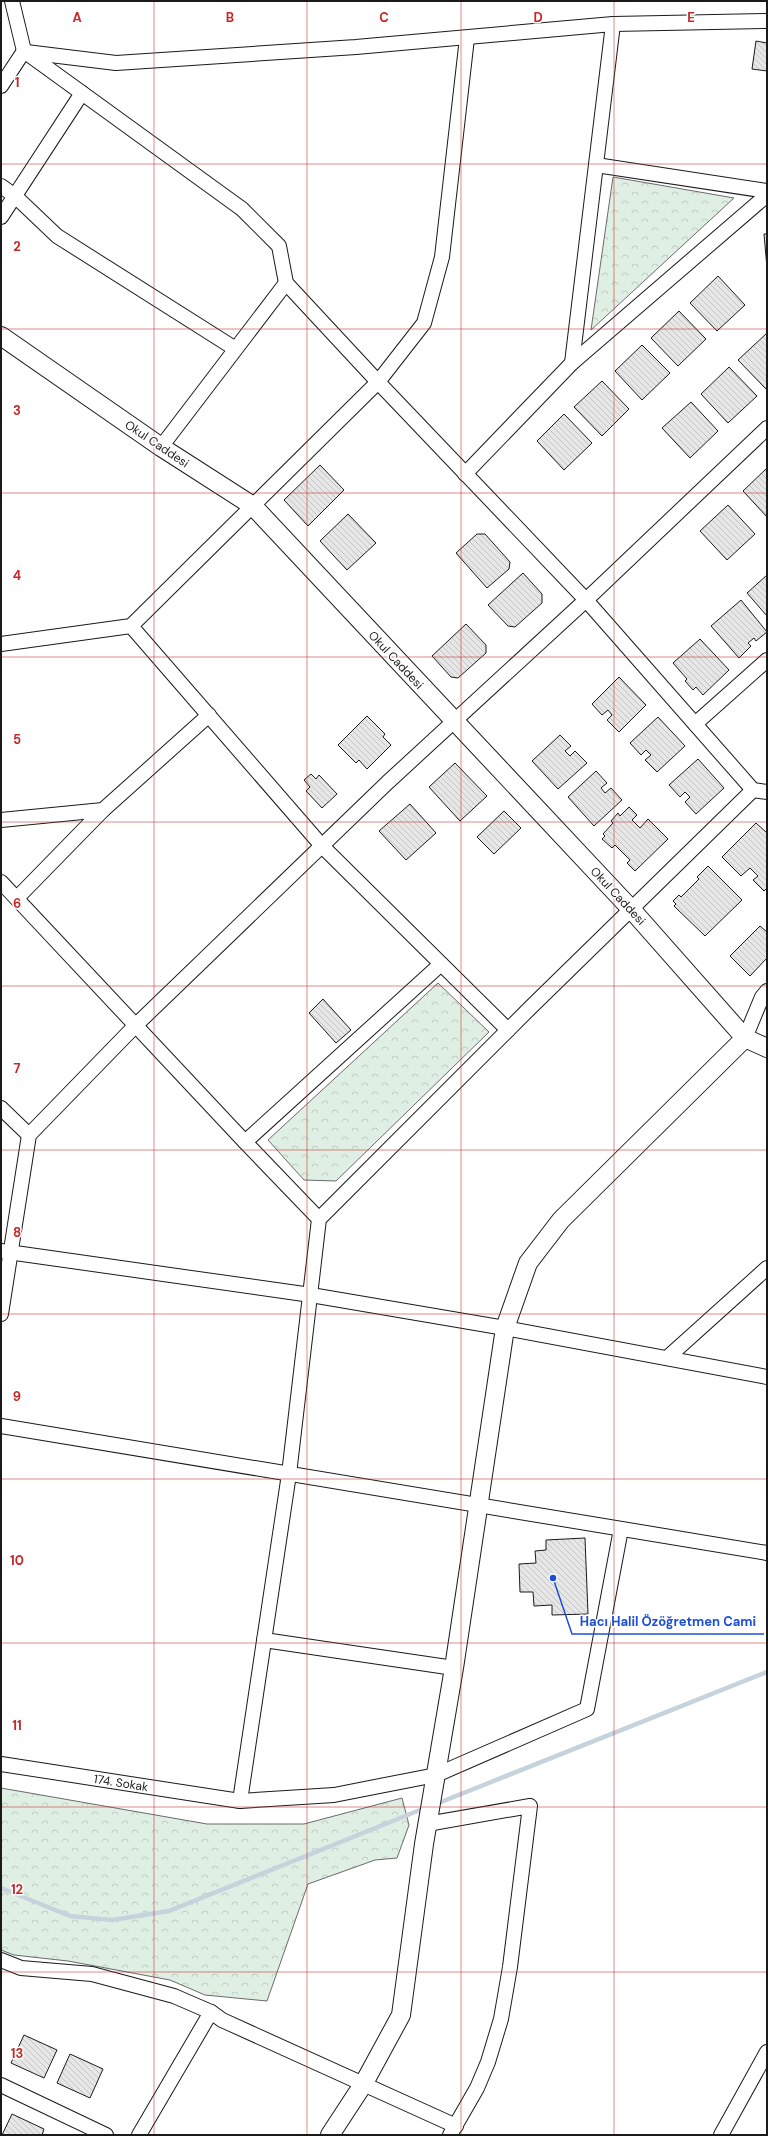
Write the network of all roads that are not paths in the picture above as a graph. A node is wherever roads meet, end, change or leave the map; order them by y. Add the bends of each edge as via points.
1 (12, 1) edge
2 (767, 21) edge
3 (613, 24) junction
4 (468, 38) junction
5 (24, 51) junction
6 (1, 86) edge
7 (82, 93) junction
8 (596, 165) junction
9 (1, 186) edge
10 (767, 191) edge
11 (767, 195) edge
12 (15, 196) junction
13 (1, 217) edge
14 (286, 283) junction
15 (1, 336) edge
16 (234, 348) junction
17 (572, 364) junction
18 (378, 382) junction
19 (767, 428) edge
20 (160, 447) junction
21 (465, 474) junction
22 (253, 506) junction
23 (586, 600) junction
24 (131, 626) junction
25 (1, 644) edge
26 (767, 660) edge
27 (209, 715) junction
28 (454, 721) junction
29 (695, 724) junction
30 (753, 790) junction
31 (767, 792) edge
32 (103, 810) junction
33 (1, 820) edge
34 (322, 846) junction
35 (1, 882) edge
36 (17, 898) junction
37 (631, 909) junction
38 (441, 964) junction
39 (767, 991) edge
40 (136, 1025) junction
41 (508, 1030) junction
42 (745, 1038) junction
43 (767, 1048) edge
44 (1, 1108) edge
45 (29, 1135) junction
46 (245, 1142) junction
47 (319, 1219) junction
48 (6, 1251) edge
49 (767, 1268) edge
50 (311, 1295) junction
51 (1, 1314) edge
52 (505, 1328) junction
53 (667, 1358) junction
54 (767, 1376) edge
55 (1, 1426) edge
56 (289, 1474) junction
57 (479, 1505) junction
58 (621, 1529) junction
59 (767, 1553) edge
60 (264, 1640) junction
61 (454, 1668) junction
62 (1, 1764) edge
63 (434, 1782) junction
64 (240, 1801) junction
65 (427, 1824) junction
66 (1, 1960) edge
67 (211, 2012) junction
68 (767, 2052) edge
69 (364, 2083) junction
70 (1, 2085) edge
71 (453, 2130) edge
72 (106, 2135) edge
73 (139, 2135) edge
74 (330, 2135) edge
75 (721, 2135) edge

1 - 5 street
2 - 3 street
3 - 4 street
3 - 8 street
4 - 5 street via 116,63
4 - 18 street via 442,257 424,323
5 - 6 street
5 - 7 street
7 - 12 street
7 - 14 street via 242,209 280,246
8 - 10 street
8 - 17 street
9 - 12 street
11 - 17 street
12 - 13 street
12 - 16 street via 58,236
14 - 16 street
14 - 18 street
15 - 20 street, Okul Caddesi
16 - 20 street
17 - 21 street
18 - 21 street
18 - 22 street
19 - 23 street
20 - 22 street, Okul Caddesi
21 - 23 street
22 - 24 street
22 - 28 street, Okul Caddesi
23 - 28 street
23 - 29 street
24 - 25 street
24 - 27 street
26 - 29 street
27 - 32 street
27 - 34 street
28 - 34 street
28 - 37 street, Okul Caddesi
29 - 30 street
30 - 31 street
30 - 37 street
32 - 33 street
32 - 36 street
34 - 38 street
34 - 40 street
35 - 36 street
36 - 40 street
37 - 41 street
37 - 42 street, Okul Caddesi
38 - 41 street
38 - 46 street
39 - 42 street via 762,996
40 - 45 street
40 - 46 street
41 - 47 street
42 - 43 street
42 - 52 street via 561,1220 528,1262
44 - 45 street
45 - 48 street
46 - 47 street
47 - 50 street
48 - 50 street
48 - 51 street
49 - 53 street
50 - 52 street
50 - 56 street
52 - 53 street
52 - 57 street
53 - 54 street
55 - 56 street
56 - 57 street
56 - 60 street
57 - 58 street
57 - 61 street
58 - 59 street
58 - 63 street, 174. Sokak via 587,1709
60 - 61 street
60 - 64 street
61 - 63 street
62 - 64 street, 174. Sokak
63 - 64 street, 174. Sokak via 334,1795
63 - 65 street
65 - 69 street via 401,2015
65 - 71 street via 530,1806 501,2019 478,2088
66 - 67 street via 21,1968 92,1974 174,1996
67 - 69 street via 222,2020
67 - 73 street
68 - 75 street
69 - 71 street
69 - 74 street
70 - 72 street

